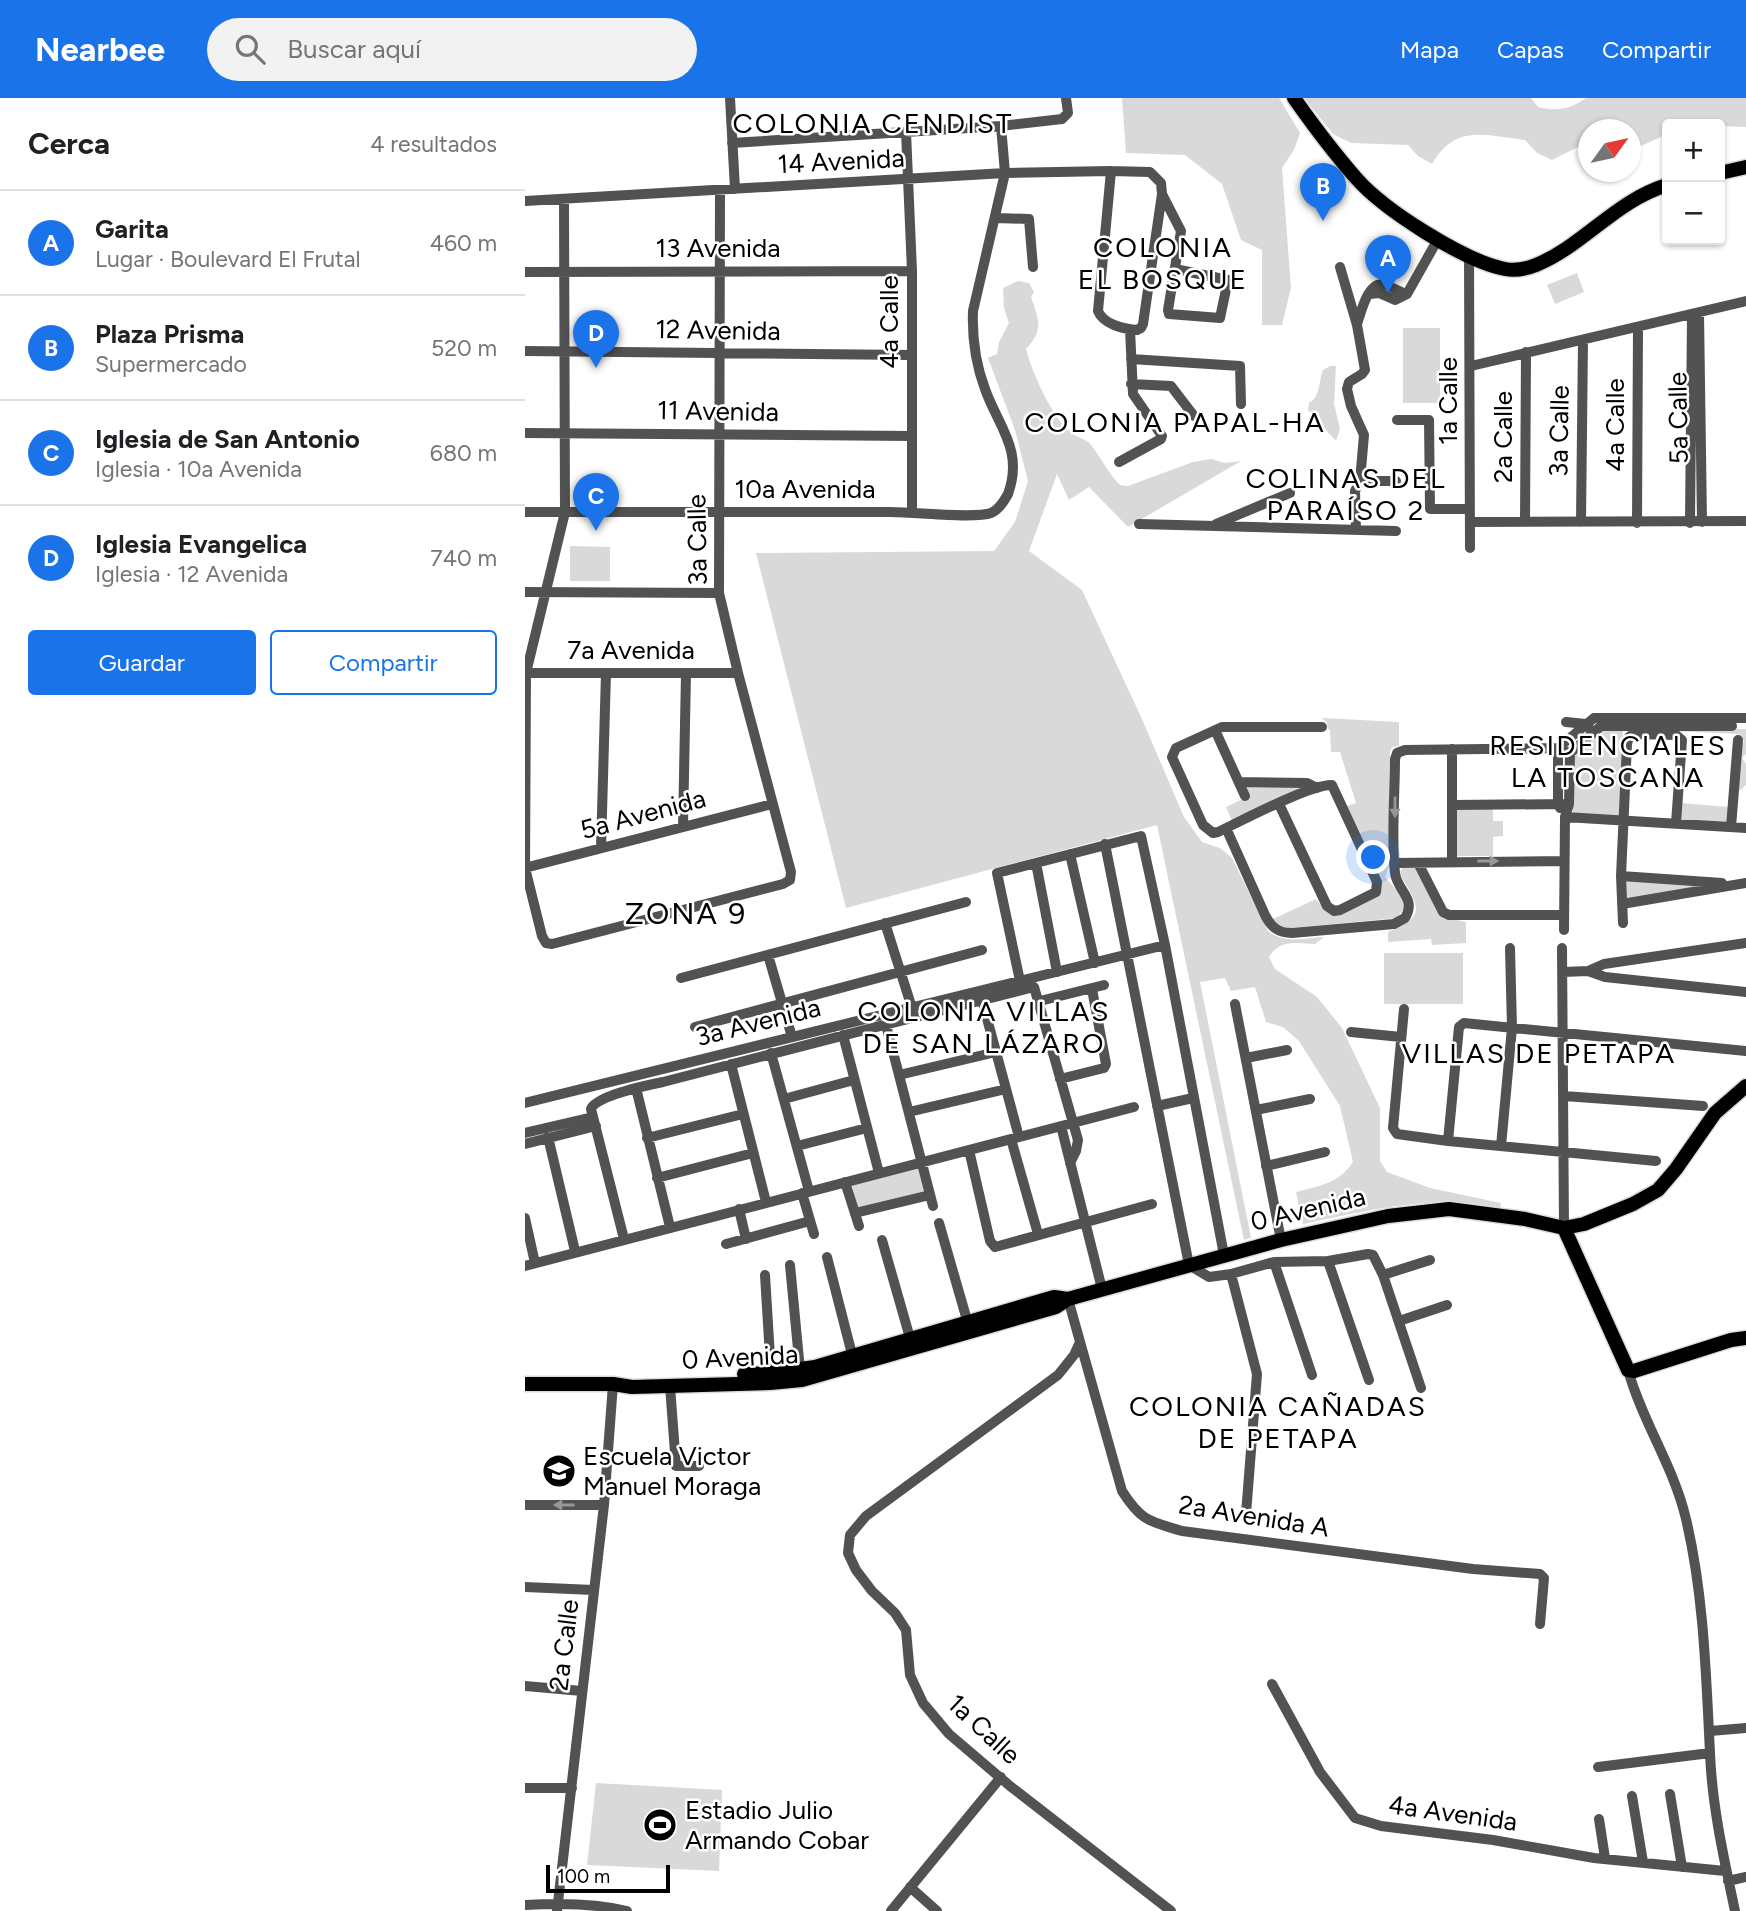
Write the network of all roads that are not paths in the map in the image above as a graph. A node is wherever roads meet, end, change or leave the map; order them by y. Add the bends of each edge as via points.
1 (730, 98) edge
2 (1066, 98) edge
3 (1294, 98) edge
4 (1001, 126) junction
5 (906, 132) junction
6 (732, 143) junction
7 (1746, 167) edge
8 (1111, 171) junction
9 (1725, 172) edge
10 (1005, 173) junction
11 (910, 180) junction
12 (1662, 187) edge
13 (735, 189) junction
14 (720, 190) junction
15 (1162, 194) junction
16 (564, 200) junction
17 (525, 201) edge
18 (996, 218) junction
19 (1438, 239) junction
20 (1469, 255) junction
21 (1033, 267) dead end
22 (1340, 267) dead end
23 (1175, 270) junction
24 (565, 271) junction
25 (720, 271) junction
26 (912, 271) junction
27 (525, 272) edge
28 (1347, 290) junction
29 (1368, 296) junction
30 (1746, 301) edge
31 (1695, 314) junction
32 (1357, 324) junction
33 (1638, 328) junction
34 (1130, 329) junction
35 (1583, 340) junction
36 (525, 351) edge
37 (563, 352) junction
38 (719, 352) junction
39 (1526, 352) junction
40 (911, 355) junction
41 (1131, 359) junction
42 (1471, 366) junction
43 (1132, 384) junction
44 (1241, 404) dead end
45 (1194, 415) dead end
46 (1397, 420) dead end
47 (565, 432) junction
48 (525, 433) edge
49 (719, 434) junction
50 (912, 436) junction
51 (1119, 462) dead end
52 (1360, 481) junction
53 (1396, 481) dead end
54 (1290, 493) dead end
55 (1470, 509) junction
56 (525, 512) edge
57 (565, 512) junction
58 (912, 512) junction
59 (718, 513) junction
60 (1746, 521) edge
61 (1471, 522) junction
62 (1525, 522) junction
63 (1581, 522) junction
64 (1702, 522) junction
65 (1637, 523) junction
66 (1690, 523) junction
67 (1139, 524) dead end
68 (1210, 526) junction
69 (1356, 530) junction
70 (1396, 531) dead end
71 (1470, 548) dead end
72 (525, 592) edge
73 (544, 592) junction
74 (719, 593) junction
75 (526, 673) edge
76 (606, 673) junction
77 (686, 673) junction
78 (738, 673) junction
79 (1746, 718) edge
80 (1566, 722) dead end
81 (1746, 726) edge
82 (1322, 727) dead end
83 (1590, 728) junction
84 (1215, 730) junction
85 (1738, 740) dead end
86 (1559, 748) junction
87 (1452, 749) junction
88 (1570, 753) junction
89 (1239, 782) junction
90 (1317, 788) junction
91 (1746, 790) edge
92 (1245, 796) dead end
93 (1734, 801) junction
94 (772, 804) junction
95 (1279, 804) junction
96 (1564, 804) junction
97 (1453, 806) junction
98 (1565, 817) junction
99 (1623, 821) junction
100 (1676, 824) junction
101 (683, 827) junction
102 (1731, 827) junction
103 (1226, 828) junction
104 (1746, 828) edge
105 (1105, 845) junction
106 (601, 848) junction
107 (1070, 854) junction
108 (1563, 860) junction
109 (1452, 861) junction
110 (1036, 863) junction
111 (1395, 863) junction
112 (1418, 863) junction
113 (525, 868) edge
114 (1621, 876) junction
115 (1744, 884) edge
116 (966, 902) dead end
117 (1622, 904) junction
118 (1563, 915) junction
119 (885, 923) junction
120 (1623, 923) dead end
121 (1564, 930) dead end
122 (1746, 943) edge
123 (1165, 946) junction
124 (1510, 948) dead end
125 (1562, 948) dead end
126 (982, 950) dead end
127 (768, 955) junction
128 (1127, 955) junction
129 (1095, 963) junction
130 (1588, 971) junction
131 (900, 972) junction
132 (1057, 972) junction
133 (1563, 972) junction
134 (681, 978) dead end
135 (1020, 981) junction
136 (1104, 985) dead end
137 (1092, 989) junction
138 (1746, 992) edge
139 (982, 1000) junction
140 (1040, 1001) junction
141 (782, 1003) junction
142 (1235, 1004) dead end
143 (912, 1008) junction
144 (1404, 1009) dead end
145 (886, 1024) junction
146 (695, 1027) dead end
147 (1512, 1028) junction
148 (1351, 1032) dead end
149 (1564, 1034) junction
150 (842, 1035) junction
151 (792, 1037) junction
152 (1401, 1037) junction
153 (1287, 1050) dead end
154 (1746, 1051) edge
155 (996, 1052) junction
156 (771, 1053) junction
157 (1246, 1058) junction
158 (731, 1064) junction
159 (899, 1075) junction
160 (1060, 1079) junction
161 (854, 1080) junction
162 (1746, 1086) edge
163 (636, 1088) junction
164 (1006, 1089) junction
165 (1564, 1096) junction
166 (1193, 1098) junction
167 (784, 1099) junction
168 (1310, 1099) dead end
169 (525, 1103) edge
170 (1157, 1106) junction
171 (1703, 1106) dead end
172 (1133, 1107) dead end
173 (1256, 1110) junction
174 (909, 1112) junction
175 (743, 1114) junction
176 (594, 1121) junction
177 (1066, 1124) junction
178 (867, 1128) junction
179 (525, 1133) edge
180 (548, 1137) junction
181 (647, 1138) junction
182 (1015, 1138) junction
183 (1448, 1141) junction
184 (525, 1144) edge
185 (797, 1146) junction
186 (1501, 1146) junction
187 (969, 1150) junction
188 (753, 1153) junction
189 (1325, 1153) dead end
190 (1563, 1153) junction
191 (1657, 1161) dead end
192 (922, 1162) junction
193 (1266, 1166) junction
194 (879, 1173) junction
195 (657, 1178) junction
196 (845, 1182) junction
197 (806, 1192) junction
198 (766, 1202) junction
199 (1152, 1204) dead end
200 (739, 1209) junction
201 (855, 1213) junction
202 (525, 1218) edge
203 (810, 1221) junction
204 (1084, 1222) junction
205 (939, 1223) dead end
206 (859, 1226) dead end
207 (670, 1227) junction
208 (1564, 1228) junction
209 (814, 1234) dead end
210 (1038, 1234) junction
211 (624, 1239) junction
212 (746, 1239) junction
213 (882, 1240) dead end
214 (1281, 1240) junction
215 (726, 1244) dead end
216 (575, 1251) junction
217 (1224, 1255) junction
218 (827, 1256) dead end
219 (1430, 1260) dead end
220 (1328, 1261) junction
221 (1274, 1262) junction
222 (530, 1264) edge
223 (790, 1265) dead end
224 (1189, 1265) junction
225 (1231, 1274) junction
226 (765, 1275) dead end
227 (1383, 1275) junction
228 (1102, 1289) junction
229 (1068, 1299) junction
230 (1447, 1305) dead end
231 (1399, 1321) junction
232 (969, 1327) junction
233 (910, 1338) junction
234 (1746, 1338) edge
235 (1080, 1342) junction
236 (854, 1361) junction
237 (800, 1370) junction
238 (1628, 1370) junction
239 (771, 1373) junction
240 (1312, 1375) dead end
241 (1369, 1380) dead end
242 (525, 1384) edge
243 (613, 1384) junction
244 (670, 1386) junction
245 (1421, 1388) dead end
246 (699, 1466) dead end
247 (525, 1505) edge
248 (604, 1505) junction
249 (1246, 1514) dead end
250 (525, 1587) edge
251 (593, 1590) junction
252 (1540, 1624) dead end
253 (1272, 1684) dead end
254 (525, 1686) edge
255 (582, 1691) junction
256 (1746, 1728) edge
257 (1710, 1731) junction
258 (1710, 1753) junction
259 (1598, 1767) dead end
260 (1000, 1777) junction
261 (525, 1788) edge
262 (572, 1788) junction
263 (1670, 1794) dead end
264 (1632, 1796) dead end
265 (1599, 1819) dead end
266 (1605, 1858) junction
267 (1643, 1863) junction
268 (1682, 1867) junction
269 (1727, 1876) junction
270 (1746, 1877) edge
271 (910, 1887) junction
272 (525, 1905) edge
273 (557, 1907) edge
274 (627, 1911) edge
275 (891, 1911) edge
276 (937, 1911) edge
277 (1171, 1911) edge
278 (1735, 1911) edge

1 - 6 street
2 - 4 street via 1067,113 1062,119
3 - 19 main road via 1366,188
4 - 5 street
4 - 10 street
5 - 6 street
5 - 11 street, 4a Calle
6 - 13 street
7 - 9 main road
8 - 10 street, 14 Avenida
8 - 15 street, 14 Avenida via 1150,172 1157,177
8 - 34 street via 1098,311 1107,322
10 - 11 street, 14 Avenida
10 - 18 street
11 - 13 street, 14 Avenida
11 - 26 street, 4a Calle
12 - 20 main road via 1625,204 1535,266 1504,269
13 - 14 street, 14 Avenida
14 - 16 street, 14 Avenida
14 - 25 street, 3a Calle
15 - 23 street via 1181,231
15 - 34 street via 1143,324
16 - 17 street, 14 Avenida
16 - 24 street
18 - 21 street via 1029,219
18 - 58 street, 10a Avenida via 972,329 984,389 1003,425 1013,478 1007,497 990,513
19 - 20 main road
19 - 29 street via 1406,294 1382,284
20 - 42 street, 1a Calle
22 - 28 street
23 - 23 street via 1169,314 1220,318 1228,280
24 - 25 street, 13 Avenida
24 - 27 street, 13 Avenida
24 - 37 street
25 - 26 street, 13 Avenida
25 - 38 street, 3a Calle
26 - 40 street, 4a Calle
28 - 29 street
28 - 32 street
29 - 32 street
30 - 31 street
31 - 33 street
31 - 64 street, 5a Calle
31 - 66 street, 5a Calle
32 - 52 street via 1365,370 1347,389 1364,435
33 - 35 street
33 - 65 street, 4a Calle
34 - 41 street
35 - 39 street
35 - 63 street, 3a Calle
36 - 37 street, 12 Avenida
37 - 38 street, 12 Avenida
37 - 47 street
38 - 40 street, 12 Avenida
38 - 49 street, 3a Calle
39 - 42 street
39 - 62 street, 2a Calle
40 - 50 street, 4a Calle
41 - 43 street
41 - 44 street via 1240,366
42 - 55 street, 1a Calle
43 - 45 street via 1171,386
43 - 51 street via 1137,401 1162,436
46 - 55 street via 1429,420 1430,509
47 - 48 street, 11 Avenida
47 - 49 street, 11 Avenida
47 - 57 street
49 - 50 street, 11 Avenida
49 - 59 street, 3a Calle
50 - 58 street, 4a Calle
52 - 53 street
52 - 69 street via 1355,491
54 - 68 street
55 - 61 street, 1a Calle
56 - 57 street, 10a Avenida
57 - 59 street, 10a Avenida
57 - 73 street
58 - 59 street, 10a Avenida
59 - 74 street, 3a Calle
60 - 64 street
61 - 62 street
61 - 71 street, 1a Calle
62 - 63 street
63 - 65 street
64 - 66 street
65 - 66 street
67 - 68 street
68 - 69 street
69 - 70 street
72 - 73 street
73 - 74 street
73 - 75 street
74 - 78 street, 3a Calle
75 - 76 street, 7a Avenida
75 - 113 street
76 - 77 street, 7a Avenida
76 - 106 street
77 - 78 street, 7a Avenida
77 - 101 street
78 - 94 street, 3a Calle
79 - 83 street via 1594,718
80 - 83 street
81 - 83 street
82 - 84 street
83 - 86 street
83 - 88 street
84 - 89 street
84 - 103 street via 1176,748 1172,757 1205,828 1216,833
85 - 93 street
86 - 87 street
86 - 88 street
86 - 96 street
87 - 97 street
87 -> 111 street via 1403,750 1395,755
88 - 96 street
89 - 90 street via 1307,783
89 - 92 street
90 - 95 street
90 - 95 street via 1332,785 1378,885 1374,894 1340,910 1322,900
91 - 93 street
93 - 102 street
94 - 101 street, 5a Avenida
94 - 113 street, 3a Calle via 790,880 564,941 545,943
95 - 103 street
96 - 97 street
96 - 98 street
97 - 109 street
98 - 99 street
98 - 108 street
99 - 100 street
99 - 100 street via 1629,737 1636,733 1682,740
99 - 114 street
100 - 102 street
101 - 106 street, 5a Avenida
102 - 104 street
103 - 111 street via 1269,922 1283,932 1400,922 1410,902 1395,877
105 - 107 street
105 - 123 street via 1143,838
105 - 128 street
106 - 113 street, 5a Avenida
107 - 110 street
107 - 129 street
109 -> 108 street
108 - 118 street
109 - 112 street
110 - 132 street
110 - 135 street via 997,873
111 - 112 street
112 - 118 street via 1447,915
114 - 115 street
114 - 117 street
115 - 117 street
116 - 119 street
117 - 120 street
118 - 121 street
119 - 127 street
119 - 131 street
122 - 130 street via 1604,964
123 - 128 street, 3a Avenida
123 - 166 street
124 - 147 street
125 - 133 street
126 - 131 street
127 - 134 street
127 - 141 street
128 - 129 street, 3a Avenida
128 - 170 street
129 - 132 street, 3a Avenida
130 - 133 street
130 - 138 street via 1605,977
131 - 141 street
131 - 143 street
132 - 135 street, 3a Avenida
133 - 149 street
135 - 143 street, 3a Avenida
136 - 137 street
137 - 140 street
137 - 160 street via 1106,1064
139 - 140 street via 1034,987
139 - 145 street
139 - 155 street
140 - 160 street
141 - 146 street
141 - 151 street
142 - 157 street
143 - 151 street, 3a Avenida
144 - 152 street
145 - 150 street
145 - 159 street
147 - 149 street
147 - 183 street via 1467,1022 1459,1027
147 - 186 street
148 - 152 street
149 - 154 street
149 - 165 street
150 - 156 street
150 - 161 street
151 - 169 street, 3a Avenida
152 - 183 street via 1394,1130 1399,1135
153 - 157 street
155 - 159 street
155 - 164 street
156 - 158 street
156 - 167 street
157 - 173 street
158 - 163 street
158 - 175 street
159 - 174 street
160 - 177 street
161 - 167 street
161 - 178 street
162 - 208 main road via 1715,1113 1658,1190 1595,1220
163 - 176 street via 595,1102 591,1109
163 - 181 street
164 - 174 street
164 - 182 street
165 - 171 street
165 - 190 street
166 - 170 street
166 - 217 street
167 - 185 street
168 - 173 street
170 - 224 street
172 - 177 street
173 - 193 street
174 - 192 street
175 - 181 street
175 - 188 street
176 - 179 street
176 - 180 street
176 - 211 street
177 - 182 street
177 - 204 street
178 - 185 street
178 - 194 street
180 - 184 street
180 - 216 street
181 - 195 street
182 - 187 street
182 - 210 street
183 - 186 street
185 - 197 street
186 - 190 street
187 - 192 street
187 - 210 street via 992,1245
188 - 195 street
188 - 198 street
189 - 193 street
190 - 191 street
190 - 208 street
192 - 194 street
192 - 201 street via 932,1200
193 - 214 street
194 - 196 street
195 - 207 street
196 - 197 street
196 - 201 street
197 - 198 street
197 - 203 street
198 - 200 street
199 - 204 street
200 - 207 street
200 - 212 street
201 - 206 street
202 - 222 street
203 - 209 street
203 - 212 street
204 - 210 street
204 - 228 street
205 - 232 street
207 - 211 street
208 - 214 main road, 0 Avenida via 1449,1209 1388,1216
208 - 238 main road
211 - 216 street
212 - 215 street
213 - 233 street
214 - 217 main road, 0 Avenida
216 - 222 street
217 - 224 main road, 0 Avenida
218 - 236 street
219 - 227 street
220 - 221 street
220 - 227 street via 1368,1254 1377,1259
220 - 241 street
221 - 225 street
221 - 240 street
223 - 237 street
224 - 225 street via 1209,1277
224 - 228 main road, 0 Avenida
225 - 249 street via 1257,1374
226 - 239 street
227 - 231 street
228 - 229 main road, 0 Avenida
229 - 232 main road, 0 Avenida via 1056,1307
229 - 235 street, 2a Avenida A
230 - 231 street
231 - 245 street
232 - 233 main road, 0 Avenida
232 - 236 main road, 0 Avenida
233 - 236 main road, 0 Avenida
234 - 238 main road
235 - 252 street, 2a Avenida A via 1122,1491 1146,1520 1191,1532 1541,1574 1545,1586
235 - 260 street, 1a Calle via 1058,1375 866,1516 850,1535 848,1553 856,1570 906,1630 910,1675 923,1703 949,1734
236 - 237 main road, 0 Avenida
236 - 244 main road, 0 Avenida via 785,1383
237 - 239 main road, 0 Avenida
238 - 257 street via 1686,1517 1702,1614
239 - 243 main road, 0 Avenida via 633,1378
242 - 243 main road, 0 Avenida
243 - 244 main road, 0 Avenida
243 - 248 street, 2a Calle
244 - 246 street via 676,1466
248 -> 247 street
248 - 251 street, 2a Calle
250 - 251 street
251 - 255 street, 2a Calle
253 - 266 street, 4a Avenida via 1320,1772 1355,1818 1381,1826
254 - 255 street
255 - 262 street, 2a Calle
256 - 257 street
257 - 258 street
258 - 259 street
258 - 269 street
260 - 271 street
260 - 277 street, 1a Calle
261 - 262 street
262 - 273 street, 2a Calle
263 - 268 street
264 - 267 street
265 - 266 street
266 - 267 street, 4a Avenida
267 - 268 street, 4a Avenida
268 - 269 street, 4a Avenida
269 - 270 street, 4a Avenida
269 - 278 street
271 - 275 street
271 - 276 street
272 - 273 street
273 - 274 street via 603,1906

